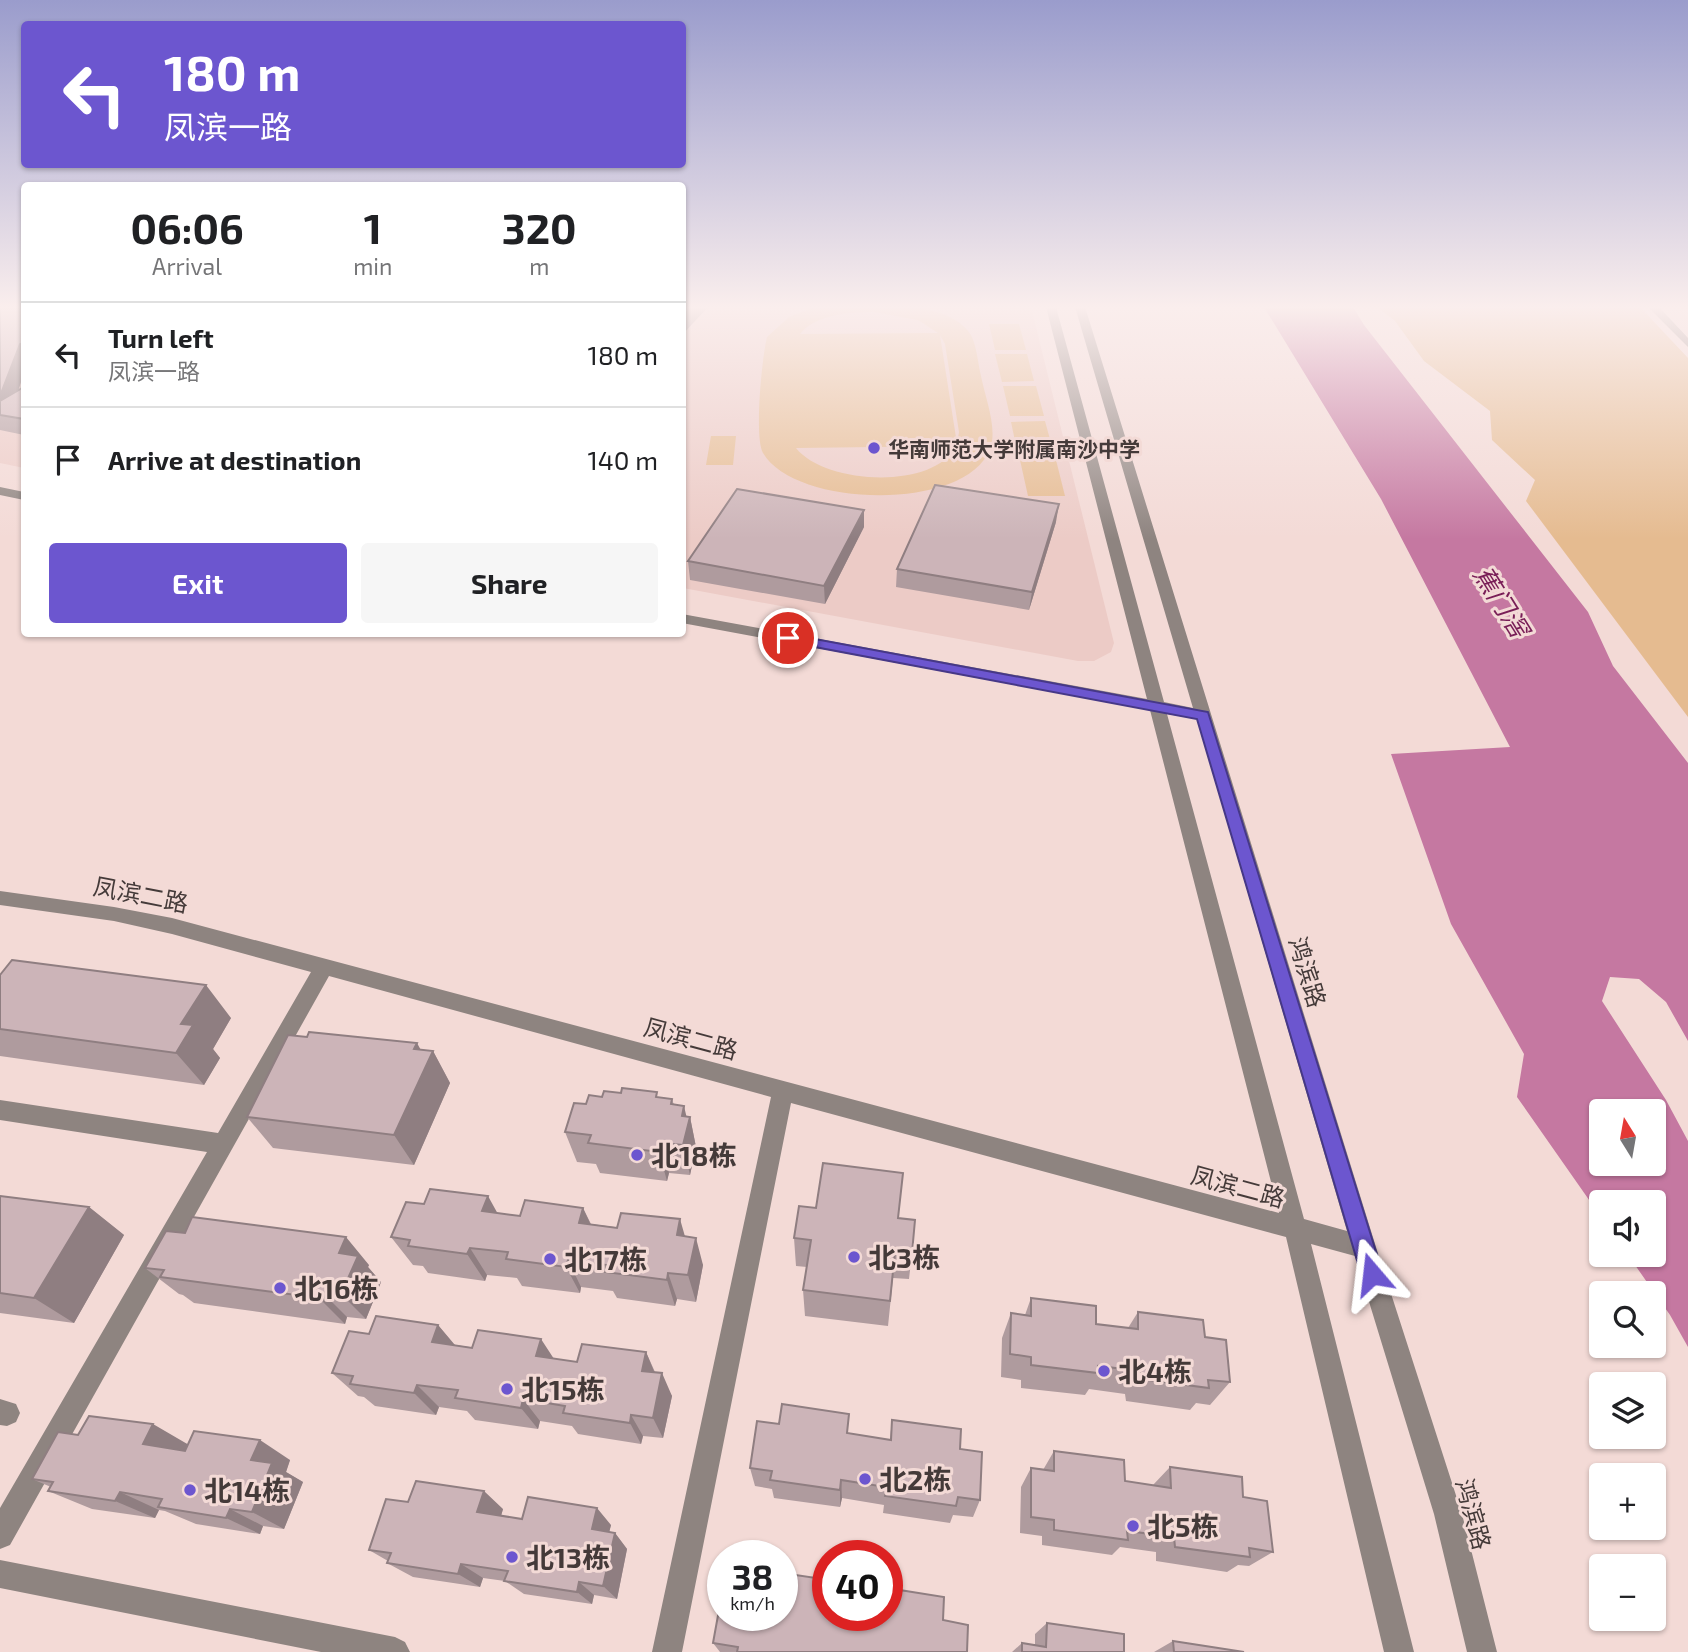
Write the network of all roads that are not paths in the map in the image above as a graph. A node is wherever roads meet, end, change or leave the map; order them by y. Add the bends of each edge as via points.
1 (1071, 384) edge
2 (1103, 384) edge
3 (0, 491) edge
4 (21, 495) edge
5 (686, 619) edge
6 (1157, 706) junction
7 (1203, 715) junction
8 (0, 898) edge
9 (324, 967) junction
10 (783, 1090) junction
11 (0, 1110) edge
12 (223, 1144) junction
13 (1295, 1228) junction
14 (1364, 1247) junction
15 (0, 1535) edge
16 (0, 1574) edge
17 (395, 1652) edge
18 (667, 1652) edge
19 (1399, 1652) edge
20 (1482, 1652) edge

1 - 6 street
2 - 7 street, 鸿滨路
3 - 4 street
5 - 6 street
6 - 7 street
6 - 13 street
7 - 14 street, 鸿滨路
8 - 9 street, 凤滨二路 via 160,923
9 - 10 street, 凤滨二路
9 - 12 street
10 - 13 street, 凤滨二路
10 - 18 street
11 - 12 street
12 - 15 street
13 - 14 street, 凤滨二路
13 - 19 street
14 - 20 street, 鸿滨路 via 1448,1514
16 - 17 street

